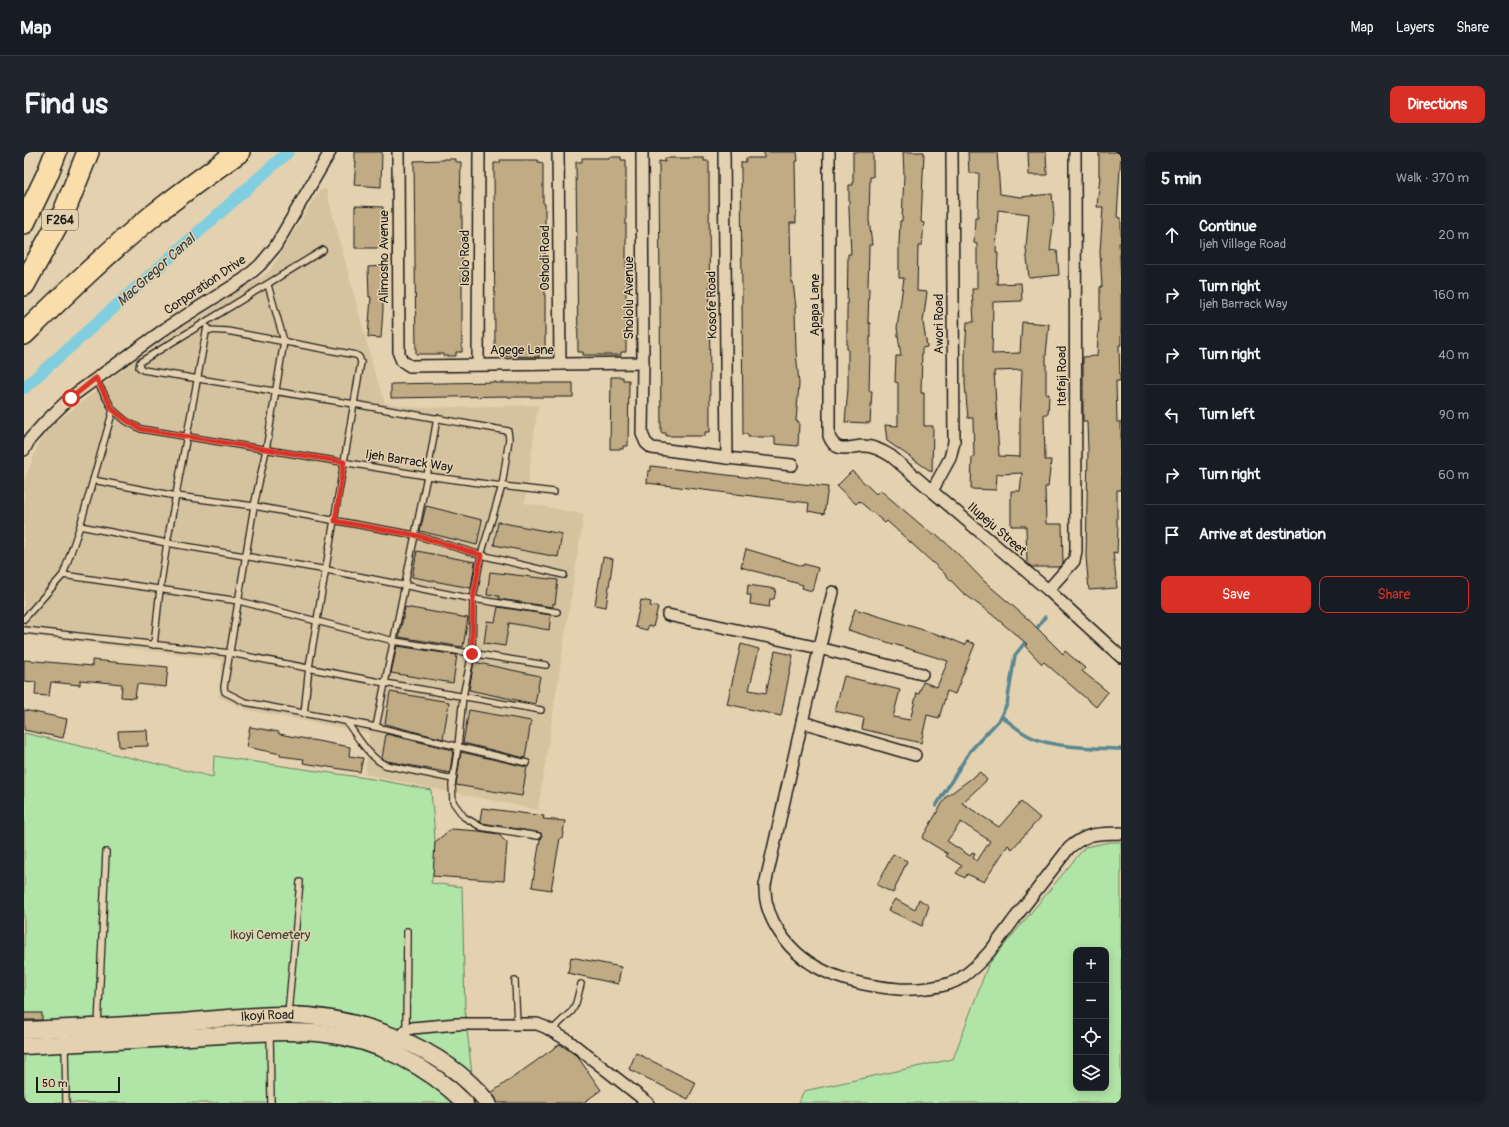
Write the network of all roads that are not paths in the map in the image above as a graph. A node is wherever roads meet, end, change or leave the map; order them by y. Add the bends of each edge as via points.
1 (56, 152) edge
2 (88, 152) edge
3 (240, 152) edge
4 (330, 152) edge
5 (398, 152) edge
6 (479, 152) edge
7 (558, 152) edge
8 (642, 152) edge
9 (724, 152) edge
10 (829, 152) edge
11 (952, 152) edge
12 (1075, 152) edge
13 (24, 223) edge
14 (323, 250) dead end
15 (24, 285) edge
16 (268, 285) junction
17 (208, 321) junction
18 (207, 330) junction
19 (24, 334) edge
20 (284, 342) junction
21 (402, 361) joint
22 (643, 362) junction
23 (478, 364) junction
24 (560, 364) junction
25 (96, 378) junction
26 (198, 378) junction
27 (276, 390) junction
28 (354, 404) junction
29 (113, 410) junction
30 (437, 418) junction
31 (188, 437) junction
32 (844, 449) joint
33 (24, 450) edge
34 (266, 450) junction
35 (727, 458) junction
36 (344, 462) junction
37 (792, 465) dead end
38 (427, 476) junction
39 (93, 480) junction
40 (502, 486) junction
41 (932, 491) junction
42 (554, 492) dead end
43 (176, 496) junction
44 (254, 506) junction
45 (335, 521) junction
46 (80, 526) junction
47 (415, 535) junction
48 (167, 543) junction
49 (481, 555) junction
50 (246, 556) junction
51 (327, 570) junction
52 (63, 575) junction
53 (564, 575) dead end
54 (405, 584) junction
55 (160, 589) junction
56 (1048, 590) junction
57 (833, 592) dead end
58 (473, 599) junction
59 (239, 601) junction
60 (557, 612) dead end
61 (668, 615) dead end
62 (24, 619) edge
63 (318, 621) junction
64 (24, 630) edge
65 (394, 641) junction
66 (154, 645) junction
67 (819, 648) junction
68 (230, 653) junction
69 (472, 654) junction
70 (1121, 657) edge
71 (546, 665) dead end
72 (310, 667) junction
73 (922, 674) dead end
74 (385, 683) junction
75 (463, 696) junction
76 (542, 710) dead end
77 (304, 714) junction
78 (346, 721) junction
79 (802, 722) junction
80 (376, 727) junction
81 (458, 746) junction
82 (915, 755) dead end
83 (527, 762) dead end
84 (453, 779) junction
85 (1121, 833) edge
86 (538, 836) dead end
87 (106, 852) dead end
88 (300, 882) dead end
89 (407, 931) dead end
90 (515, 981) dead end
91 (581, 984) dead end
92 (288, 1015) junction
93 (517, 1024) junction
94 (98, 1026) junction
95 (24, 1030) edge
96 (551, 1031) junction
97 (270, 1033) junction
98 (401, 1042) junction
99 (64, 1044) junction
100 (24, 1046) edge
101 (66, 1103) edge
102 (271, 1103) edge
103 (465, 1103) edge
104 (488, 1103) edge
105 (648, 1103) edge

1 - 13 highway, F264 via 48,175
2 - 15 highway, F264 via 64,212
3 - 19 highway via 145,222
4 - 25 street, Corporation Drive via 275,247 260,265 244,279 169,326
5 - 21 street, Alimosho Avenue via 399,354
6 - 23 street, Isolo Road
7 - 24 street, Oshodi Road
8 - 22 street, Shololu Avenue
9 - 35 street, Kosofe Road
10 - 32 street, Apapa Lane via 829,436 836,446
11 - 41 street, Awori Road via 954,442 950,458
12 - 56 street, Itafaji Road via 1076,551 1074,561
14 - 16 lane
16 - 17 lane
16 - 20 lane
17 - 18 lane
17 - 26 lane via 140,362 139,367 143,370
18 - 20 lane via 227,331
18 - 26 lane
20 - 27 lane
20 - 28 lane via 359,357 361,362
21 - 23 street, Agege Lane via 410,366
22 - 24 street, Agege Lane
22 - 35 street, Shololu Avenue via 642,434 646,443 652,448
23 - 24 street, Agege Lane
25 - 29 lane, Ijeh Barrack Way
25 - 33 street, Corporation Drive via 45,422
26 - 27 lane
26 - 31 lane
27 - 28 lane
27 - 34 lane
28 - 30 lane
28 - 36 lane
29 - 31 lane, Ijeh Barrack Way via 141,429
29 - 39 lane
30 - 38 lane
30 - 40 lane via 508,432 510,438
31 - 34 lane, Ijeh Barrack Way
31 - 43 lane
32 - 41 street, Ilupeju Street via 864,446 878,449 891,456
34 - 36 lane, Ijeh Barrack Way
34 - 44 lane
35 - 37 street
36 - 38 lane, Ijeh Barrack Way
36 - 45 lane
38 - 40 lane, Ijeh Barrack Way
38 - 47 lane
39 - 43 lane
39 - 46 lane
40 - 42 lane, Ijeh Barrack Way
40 - 49 lane
41 - 56 street, Ilupeju Street
43 - 44 lane
43 - 48 lane
44 - 45 lane
44 - 50 lane
45 - 47 lane
45 - 51 lane
46 - 48 lane
46 - 52 lane
47 - 49 lane
47 - 54 lane
48 - 50 lane
48 - 55 lane
49 - 53 lane
49 - 58 lane
50 - 51 lane
50 - 59 lane
51 - 54 lane
51 - 63 lane
52 - 55 lane
52 - 62 lane
54 - 58 lane
54 - 65 lane
55 - 59 lane
55 - 66 lane
56 - 70 street, Ilupeju Street
57 - 67 street
58 - 60 lane
58 - 69 lane
59 - 63 lane
59 - 68 lane
61 - 67 street
63 - 65 lane
63 - 72 lane
64 - 66 lane
65 - 69 lane
65 - 74 lane
66 - 68 lane
67 - 73 street
67 - 79 street
68 - 72 lane
68 - 77 lane via 225,692 245,702
69 - 71 lane
69 - 75 lane
72 - 74 lane
72 - 77 lane
74 - 75 lane
74 - 80 lane
75 - 76 lane
75 - 81 lane
77 - 78 lane
78 - 80 lane
78 - 84 lane via 384,765
79 - 82 street
79 - 85 street via 764,896 775,926 785,941 806,962 852,982 910,989 935,987 959,980 979,964 1069,848 1080,839 1094,834
80 - 81 lane
81 - 83 lane
81 - 84 lane
84 - 86 lane via 454,802 464,817 481,827
87 - 94 lane
88 - 92 lane
89 - 98 lane
90 - 93 lane
91 - 96 lane via 572,1011
92 - 94 main road, Ikoyi Road
92 - 98 main road, Ikoyi Road via 350,1023 374,1029
93 - 96 street via 537,1024
93 - 98 street via 457,1024
94 - 95 main road, Ikoyi Road
96 - 105 street via 569,1041
97 - 98 main road, Ikoyi Road
97 - 99 main road, Ikoyi Road
97 - 102 lane
98 - 103 main road, Ikoyi Road via 430,1074
98 - 104 main road, Ikoyi Road via 427,1053 448,1067 468,1082
99 - 100 main road, Ikoyi Road
99 - 101 lane

